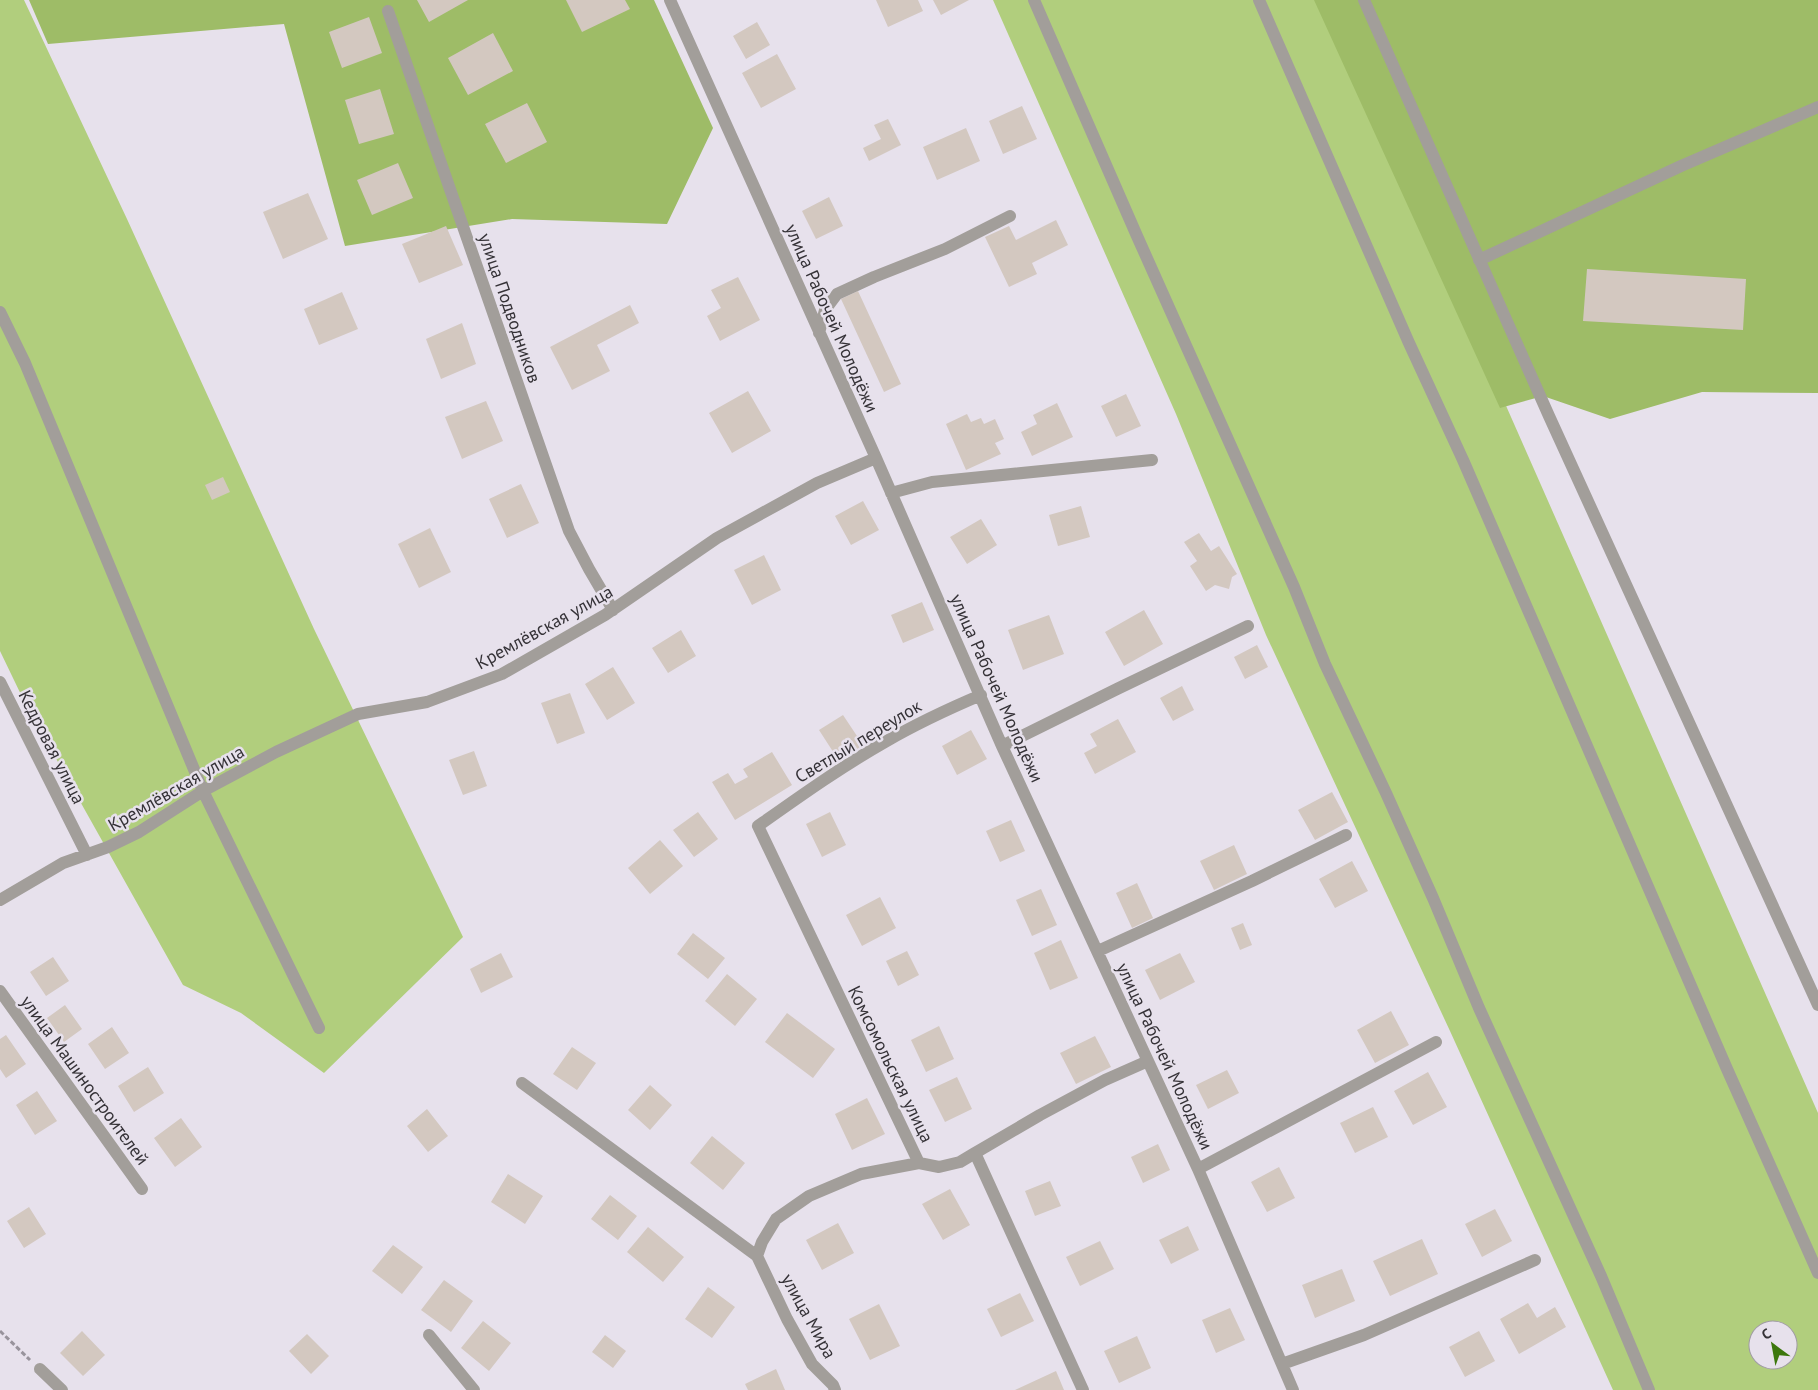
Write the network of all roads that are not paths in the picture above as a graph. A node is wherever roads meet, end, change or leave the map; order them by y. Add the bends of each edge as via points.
1 (670, 0) edge
2 (1034, 0) edge
3 (1259, 0) edge
4 (1364, 0) edge
5 (388, 11) dead end
6 (1817, 111) edge
7 (1010, 216) dead end
8 (1479, 260) junction
9 (0, 312) edge
10 (819, 333) junction
11 (876, 458) junction
12 (1152, 460) dead end
13 (891, 493) junction
14 (613, 610) junction
15 (1248, 626) dead end
16 (0, 682) edge
17 (981, 695) junction
18 (1002, 746) junction
19 (203, 791) junction
20 (758, 826) joint
21 (1346, 835) dead end
22 (87, 854) junction
23 (0, 900) edge
24 (1098, 951) junction
25 (0, 991) edge
26 (1818, 1005) edge
27 (319, 1028) dead end
28 (1436, 1042) dead end
29 (1148, 1061) junction
30 (522, 1083) dead end
31 (975, 1153) junction
32 (919, 1163) junction
33 (1198, 1169) junction
34 (142, 1189) dead end
35 (757, 1256) junction
36 (1535, 1260) dead end
37 (1818, 1273) edge
38 (429, 1335) dead end
39 (1282, 1364) junction
40 (40, 1369) road end
41 (62, 1390) edge
42 (474, 1390) edge
43 (835, 1390) edge
44 (1083, 1390) edge
45 (1293, 1390) edge
46 (1649, 1390) edge

1 - 10 street, улица Рабочей Молодёжи
2 - 46 street via 1325,664 1433,898 1478,1008 1601,1276
3 - 37 street via 1464,460
4 - 8 street
5 - 14 street, улица Подводников via 569,531
6 - 8 street via 1682,166
7 - 10 street via 945,249 837,294 825,310
8 - 26 street
9 - 19 street
10 - 11 street, улица Рабочей Молодёжи
11 - 13 street, улица Рабочей Молодёжи
11 - 14 street, Кремлёвская улица via 816,483 717,538
12 - 13 street via 932,482
13 - 17 street, улица Рабочей Молодёжи
14 - 19 street, Кремлёвская улица via 502,674 427,702 358,714
15 - 18 street
16 - 22 street, Кедровая улица
17 - 18 street, улица Рабочей Молодёжи
17 - 20 street, Светлый переулок via 884,742
18 - 24 street, улица Рабочей Молодёжи
19 - 22 street, Кремлёвская улица via 139,832
19 - 27 street
20 - 32 street, Комсомольская улица
21 - 24 street via 1252,882
22 - 23 street, Кремлёвская улица via 63,863
24 - 29 street, улица Рабочей Молодёжи
25 - 34 street, улица Машиностроителей
28 - 33 street
29 - 31 street, Комсомольская улица via 1105,1080
29 - 33 street, улица Рабочей Молодёжи
30 - 35 street
31 - 32 street, Комсомольская улица via 960,1162 939,1167
31 - 44 street
32 - 35 street via 861,1174 809,1196 776,1219
33 - 39 street, улица Рабочей Молодёжи
35 - 43 street, улица Мира via 812,1364
36 - 39 street via 1364,1335
38 - 42 street
39 - 45 street, улица Рабочей Молодёжи
40 - 41 street

